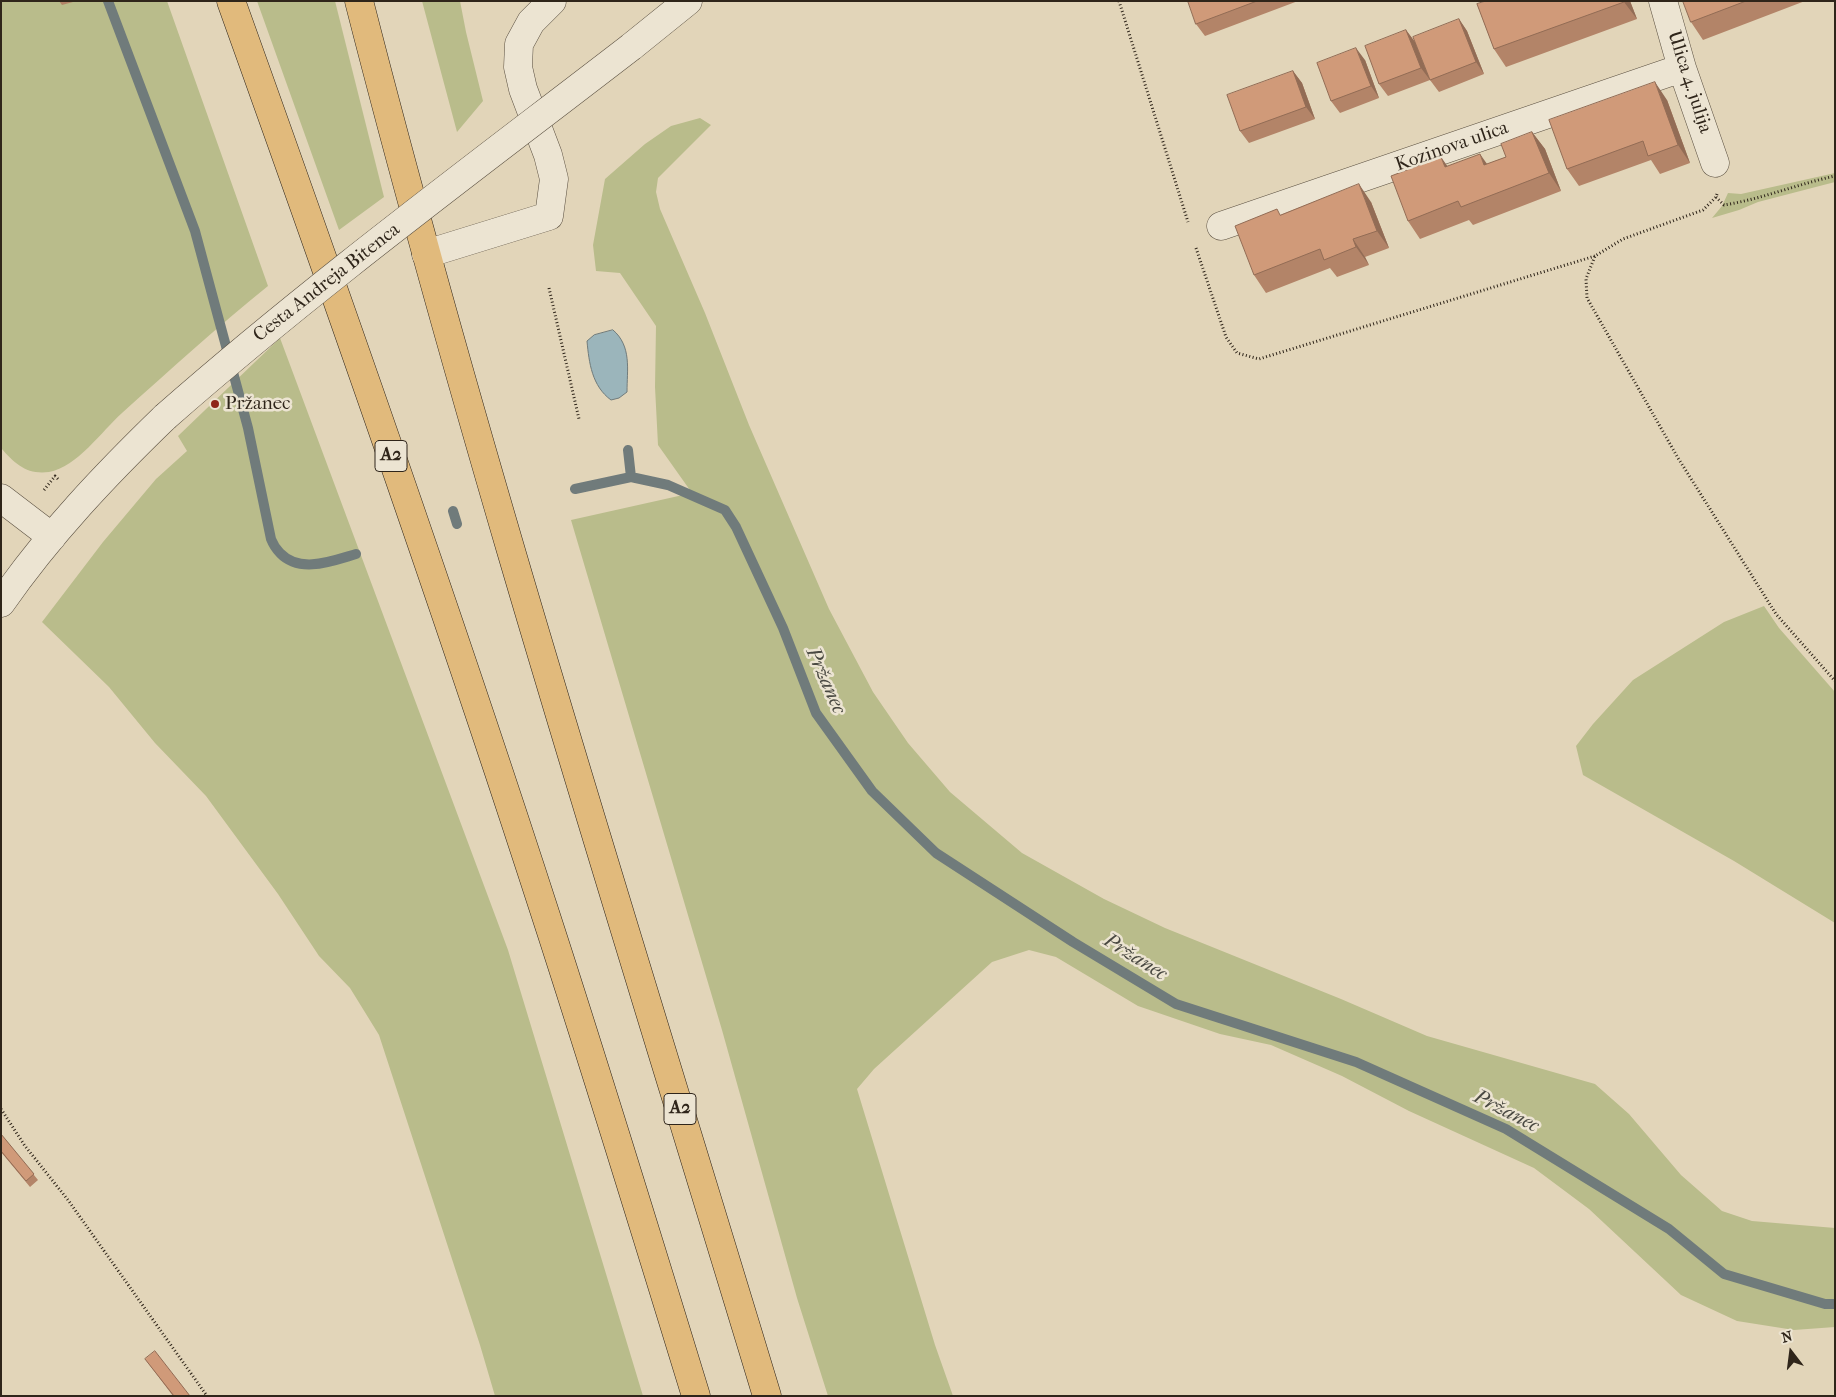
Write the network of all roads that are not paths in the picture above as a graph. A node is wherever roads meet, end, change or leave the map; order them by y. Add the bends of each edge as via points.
1 (231, 1) edge
2 (359, 1) edge
3 (552, 1) edge
4 (688, 1) edge
5 (1663, 1) edge
6 (1682, 68) junction
7 (1715, 163) road end
8 (1221, 226) dead end
9 (426, 254) junction
10 (1, 498) edge
11 (52, 537) junction
12 (1, 602) edge
13 (696, 1396) edge
14 (768, 1396) edge

1 - 13 highway, A2 via 453,635 548,923
2 - 9 highway, A2
3 - 9 street via 531,22 519,44 518,68 554,179 549,216
4 - 11 street, Cesta Andreja Bitenca, bridge via 230,360 108,472
5 - 6 street, Ulica 4. julija
6 - 7 street, Ulica 4. julija
6 - 8 street, Kozinova ulica
9 - 14 highway, A2 via 559,711
10 - 11 street
11 - 12 street, Cesta Andreja Bitenca

